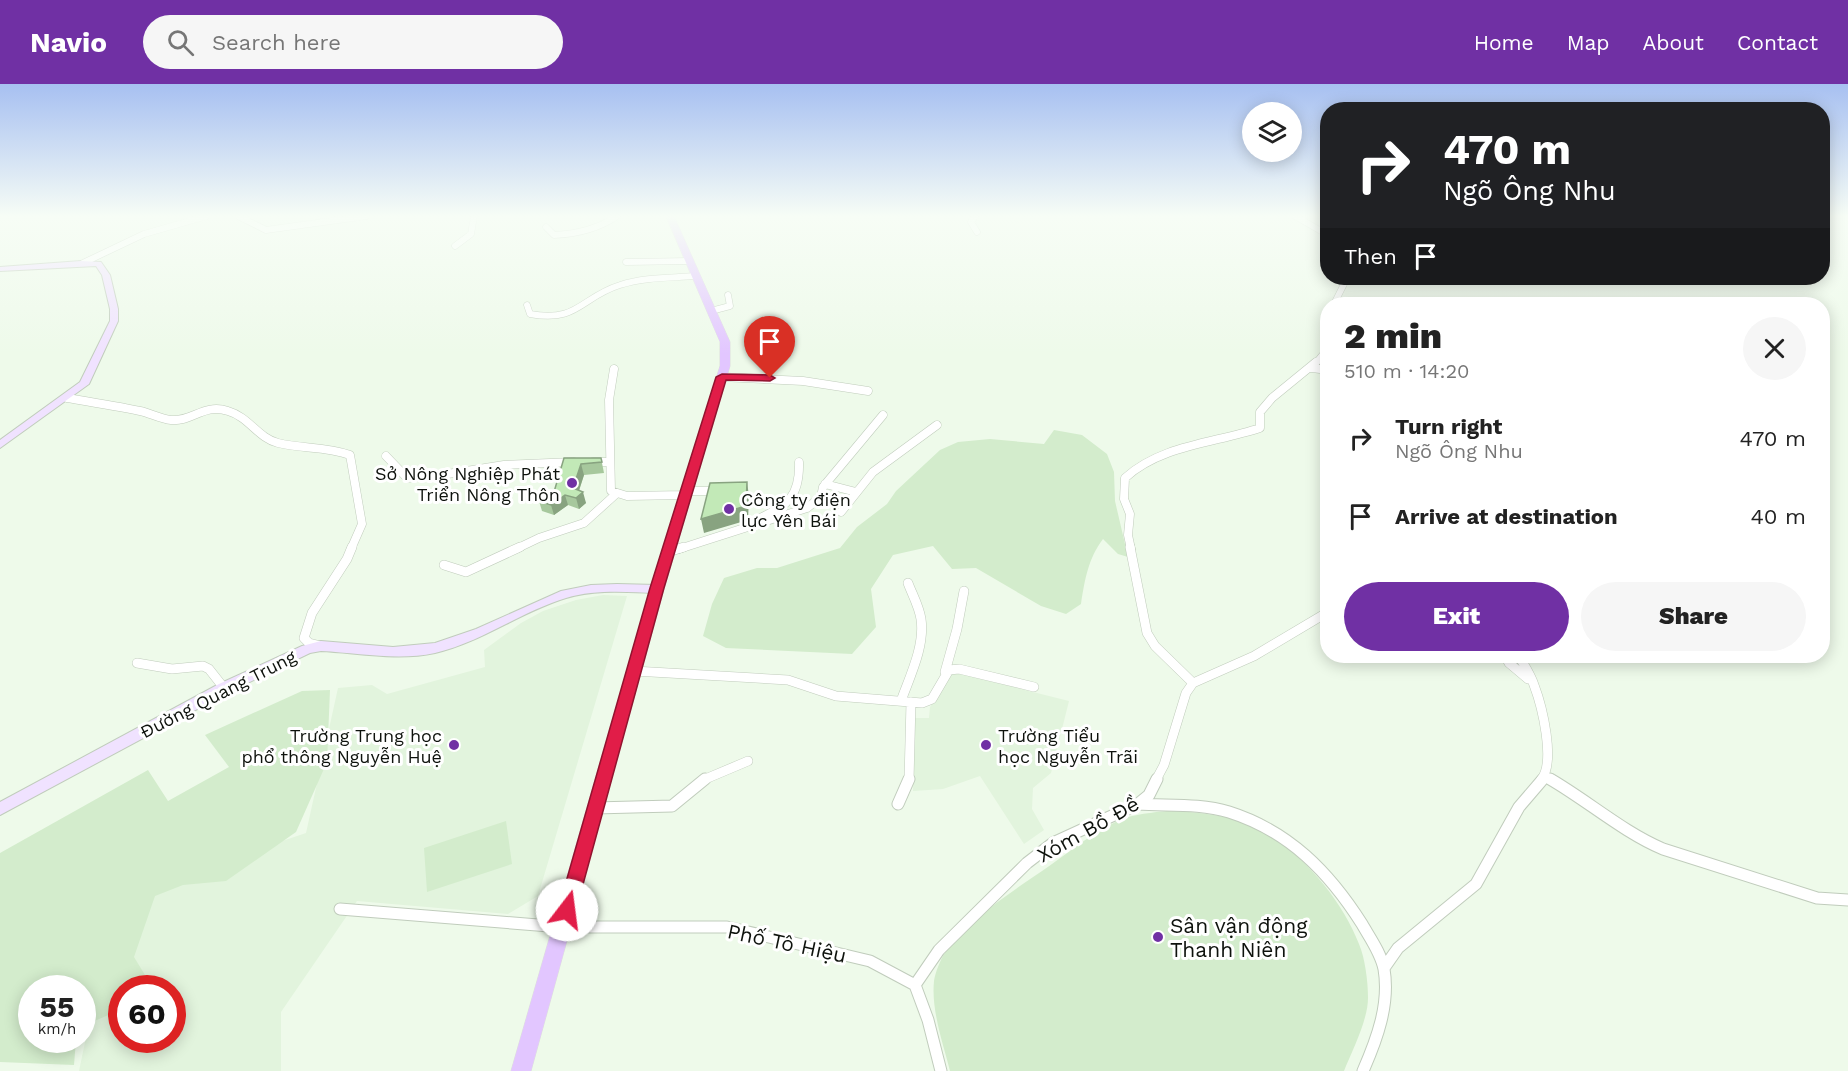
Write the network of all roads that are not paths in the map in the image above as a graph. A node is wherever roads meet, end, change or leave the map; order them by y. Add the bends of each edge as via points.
1 (690, 262) edge
2 (83, 263) joint
3 (0, 269) edge
4 (695, 276) junction
5 (728, 295) dead end
6 (527, 305) dead end
7 (711, 311) junction
8 (1320, 358) edge
9 (1312, 368) junction
10 (614, 369) dead end
11 (1320, 369) edge
12 (722, 377) junction
13 (868, 391) dead end
14 (67, 398) junction
15 (884, 415) dead end
16 (937, 425) dead end
17 (0, 445) edge
18 (386, 456) dead end
19 (610, 462) junction
20 (799, 462) dead end
21 (825, 484) junction
22 (722, 491) edge
23 (856, 492) junction
24 (686, 493) junction
25 (616, 494) junction
26 (841, 512) dead end
27 (727, 534) junction
28 (668, 552) junction
29 (444, 565) dead end
30 (908, 583) dead end
31 (657, 588) junction
32 (964, 591) dead end
33 (1320, 617) edge
34 (321, 646) junction
35 (137, 663) dead end
36 (1509, 663) edge
37 (1523, 663) edge
38 (634, 671) junction
39 (945, 672) junction
40 (1193, 684) junction
41 (1534, 684) junction
42 (1034, 687) dead end
43 (224, 688) junction
44 (907, 702) junction
45 (748, 761) dead end
46 (1545, 776) junction
47 (898, 804) dead end
48 (1138, 804) junction
49 (595, 808) junction
50 (0, 809) edge
51 (1848, 900) edge
52 (340, 909) dead end
53 (562, 927) junction
54 (1384, 968) junction
55 (915, 985) junction
56 (520, 1071) edge
57 (941, 1071) edge
58 (1363, 1071) edge

1 - 4 main road
2 - 3 street
2 - 14 street via 99,265 108,277 115,317 90,376
4 - 6 street via 623,284 562,316 530,314
4 - 7 main road
5 - 7 street via 730,306
7 - 12 main road via 724,342
8 - 9 street
9 - 11 street
9 - 40 street via 1272,398 1260,412 1260,428 1168,451 1139,464 1125,478 1124,499 1130,514 1128,535 1147,633
10 - 19 street via 609,400
12 - 13 street via 803,381
12 - 24 main road
14 - 17 street
14 - 34 street via 171,420 208,408 229,411 254,425 261,436 277,443 350,454 362,524 347,559 312,613 304,638
15 - 21 street
16 - 23 street via 873,472
18 - 19 street via 407,478 428,479 517,463
19 - 25 street via 610,489
20 - 27 street via 798,487 793,495 770,514
21 - 23 street
21 - 27 street via 821,497 807,508
22 - 24 street
23 - 26 street
24 - 25 street
24 - 28 main road
25 - 29 street via 584,523 538,538 466,572
27 - 28 street
28 - 31 main road
30 - 44 street via 921,617 921,629
31 - 34 street, Đường Quang Trung via 573,592 434,648 397,651
31 - 38 main road
32 - 39 street
33 - 40 street via 1271,647
34 - 43 street, Đường Quang Trung
35 - 43 street via 172,669 203,666
36 - 41 street
37 - 41 street
38 - 44 street via 788,680 836,696
38 - 49 main road
39 - 42 street via 959,669
39 - 44 street via 930,700
40 - 48 street, Xóm Bồ Đề via 1186,693 1153,790
41 - 46 street via 1548,745
43 - 50 street, Đường Quang Trung
44 - 47 street via 909,782
45 - 49 street via 705,779 672,806
46 - 51 street via 1644,841 1663,849 1817,898
46 - 54 street via 1519,807 1476,884 1398,948
48 - 54 street via 1227,811 1283,837 1335,882
48 - 55 street, Xóm Bồ Đề via 1053,843 1027,863 939,950
49 - 53 main road
52 - 53 street, Phố Tô Hiệu
53 - 55 street, Phố Tô Hiệu via 727,927 870,961
53 - 56 main road
54 - 58 street via 1384,998 1375,1046
55 - 57 street

